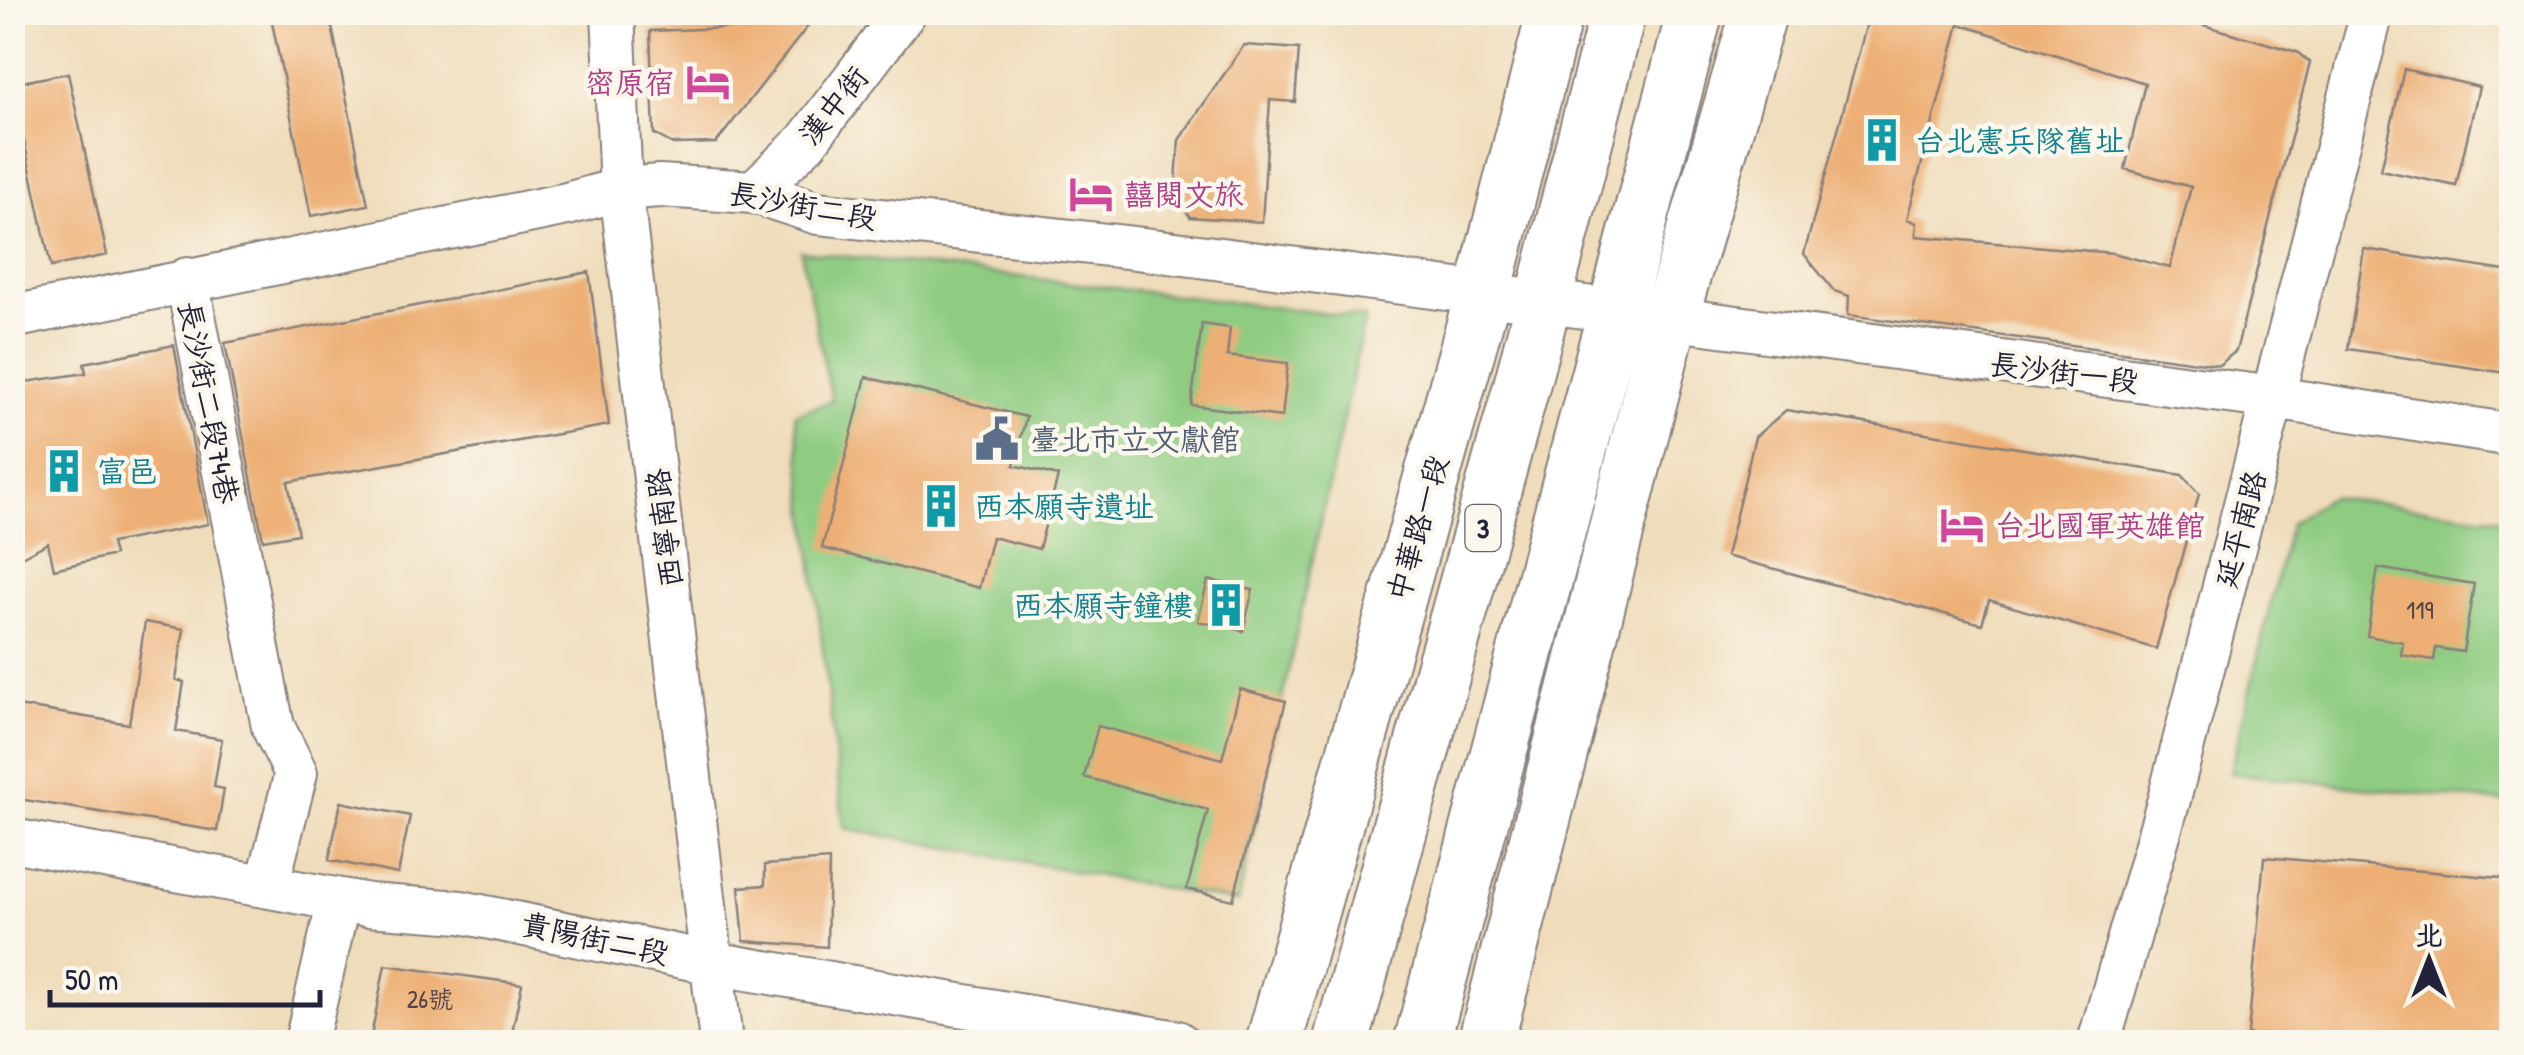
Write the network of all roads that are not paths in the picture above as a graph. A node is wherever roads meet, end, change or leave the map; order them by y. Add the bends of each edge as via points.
1 (613, 12) edge
2 (905, 12) edge
3 (1555, 12) edge
4 (1618, 12) edge
5 (1695, 12) edge
6 (1759, 12) edge
7 (2372, 12) edge
8 (621, 189) junction
9 (754, 192) junction
10 (186, 279) junction
11 (1483, 294) junction
12 (1543, 302) junction
13 (1616, 312) junction
14 (12, 316) edge
15 (1670, 319) junction
16 (2274, 398) junction
17 (2512, 435) edge
18 (12, 840) edge
19 (268, 883) junction
20 (339, 900) junction
21 (712, 963) junction
22 (306, 1042) edge
23 (721, 1042) edge
24 (1177, 1042) edge
25 (1274, 1042) edge
26 (1340, 1042) edge
27 (1422, 1042) edge
28 (1486, 1042) edge
29 (2099, 1042) edge

1 - 8 street, 西寧南路
2 - 9 street, 漢中街 via 806,142
3 - 11 main road, 中華路一段 / 3
4 - 12 main road, 中華路一段 / 3
5 - 13 main road
6 - 15 main road
7 - 16 street, 延平南路
8 - 9 street, 長沙街二段
8 - 10 street, 長沙街二段
8 - 21 street, 西寧南路
9 - 11 street, 長沙街二段 via 818,213
10 - 14 street, 長沙街二段
10 - 19 street, 長沙街二段74巷 via 273,727 296,773
11 - 12 street, 長沙街二段
11 - 25 main road, 中華路一段 / 3
12 - 13 street, 長沙街一段
12 - 26 main road, 中華路一段 / 3
13 - 15 street, 長沙街一段
13 - 27 main road
15 - 16 street, 長沙街一段
15 - 28 main road
16 - 17 street, 長沙街一段
16 - 29 street, 延平南路
18 - 19 street, 貴陽街二段
19 - 20 street, 貴陽街二段
20 - 21 street, 貴陽街二段 via 460,912
20 - 22 street
21 - 23 street, 西寧南路
21 - 24 street, 貴陽街二段

